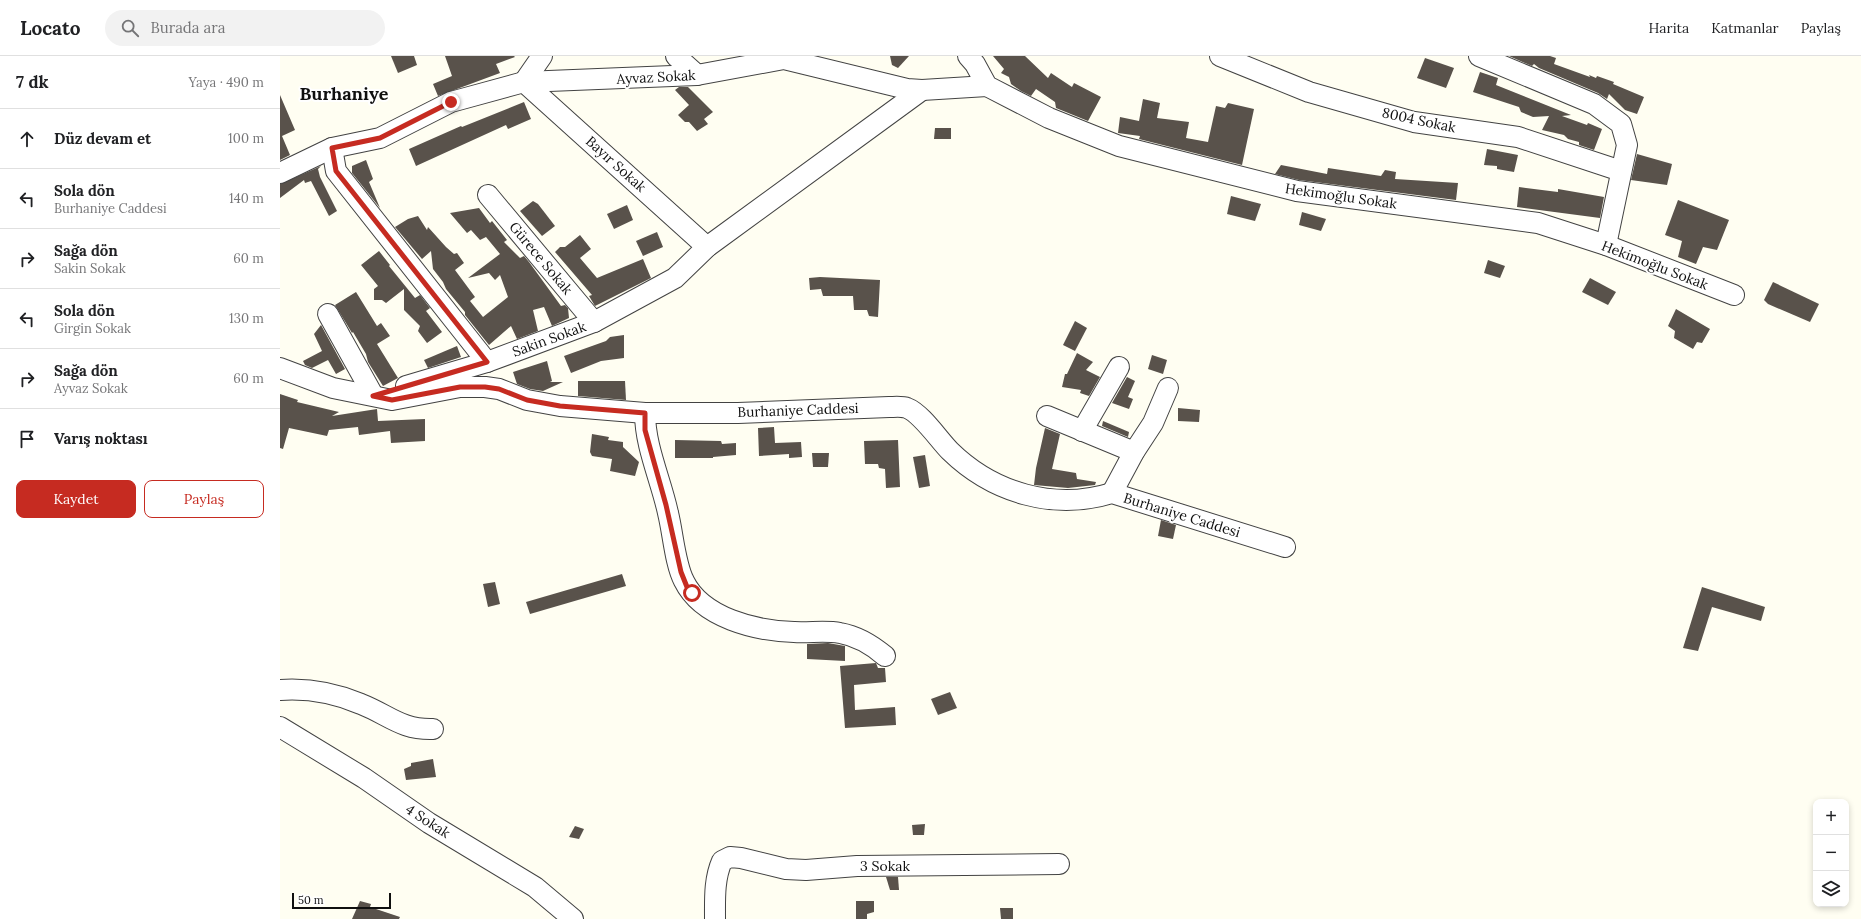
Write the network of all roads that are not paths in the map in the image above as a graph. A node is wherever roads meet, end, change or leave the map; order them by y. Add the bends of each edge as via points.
1 (676, 56) edge
2 (968, 56) edge
3 (1220, 56) edge
4 (1479, 56) edge
5 (545, 58) edge
6 (697, 75) junction
7 (524, 82) junction
8 (987, 86) junction
9 (922, 90) junction
10 (332, 148) junction
11 (1621, 171) junction
12 (280, 173) edge
13 (488, 195) dead end
14 (1606, 245) junction
15 (707, 247) junction
16 (1734, 295) dead end
17 (328, 314) dead end
18 (594, 322) junction
19 (487, 362) junction
20 (1119, 367) dead end
21 (280, 368) edge
22 (1168, 388) dead end
23 (373, 396) junction
24 (645, 413) junction
25 (1047, 416) dead end
26 (1082, 431) junction
27 (1134, 452) junction
28 (1112, 493) junction
29 (1285, 547) dead end
30 (885, 656) dead end
31 (280, 690) edge
32 (280, 727) edge
33 (433, 729) dead end
34 (1059, 864) dead end
35 (573, 919) edge
36 (715, 919) edge

1 - 6 street
2 - 8 street
3 - 11 street, 8004 Sokak via 1317,94 1414,122 1518,137
4 - 11 street via 1594,104 1621,124 1627,145
5 - 7 street
6 - 7 street, Ayvaz Sokak
6 - 9 street, Ayvaz Sokak via 784,59 907,89
7 - 10 street, Ayvaz Sokak via 451,102 380,138
7 - 15 street, Bayır Sokak
8 - 9 street, Ayvaz Sokak
8 - 14 street, Hekimoğlu Sokak via 1049,118 1119,146 1297,191 1538,223
9 - 15 street, Sakin Sokak
10 - 12 street, Ayvaz Sokak
10 - 19 street via 336,171
11 - 14 street
13 - 18 street, Gürece Sokak
14 - 16 street, Hekimoğlu Sokak
15 - 18 street, Sakin Sokak via 675,278
17 - 23 street
18 - 19 street, Sakin Sokak
19 - 23 street, Sakin Sokak
20 - 26 street
21 - 23 street, Burhaniye Caddesi via 333,388
22 - 27 street via 1153,423
23 - 24 street, Burhaniye Caddesi via 392,400 460,387 485,387 499,389 527,400 560,406
24 - 28 street, Burhaniye Caddesi via 907,408 924,421 950,451 982,477 1022,495 1055,500 1094,499
24 - 30 street via 645,430 681,572 692,593 705,606 734,622 777,631 840,633 864,641
25 - 26 street
26 - 27 street
27 - 28 street
28 - 29 street, Burhaniye Caddesi
31 - 33 street via 305,690 333,695 362,704 403,725
32 - 35 street, 4 Sokak via 364,778 428,823 535,887
34 - 36 street, 3 Sokak via 857,866 806,870 786,869 730,857 722,861 718,870

